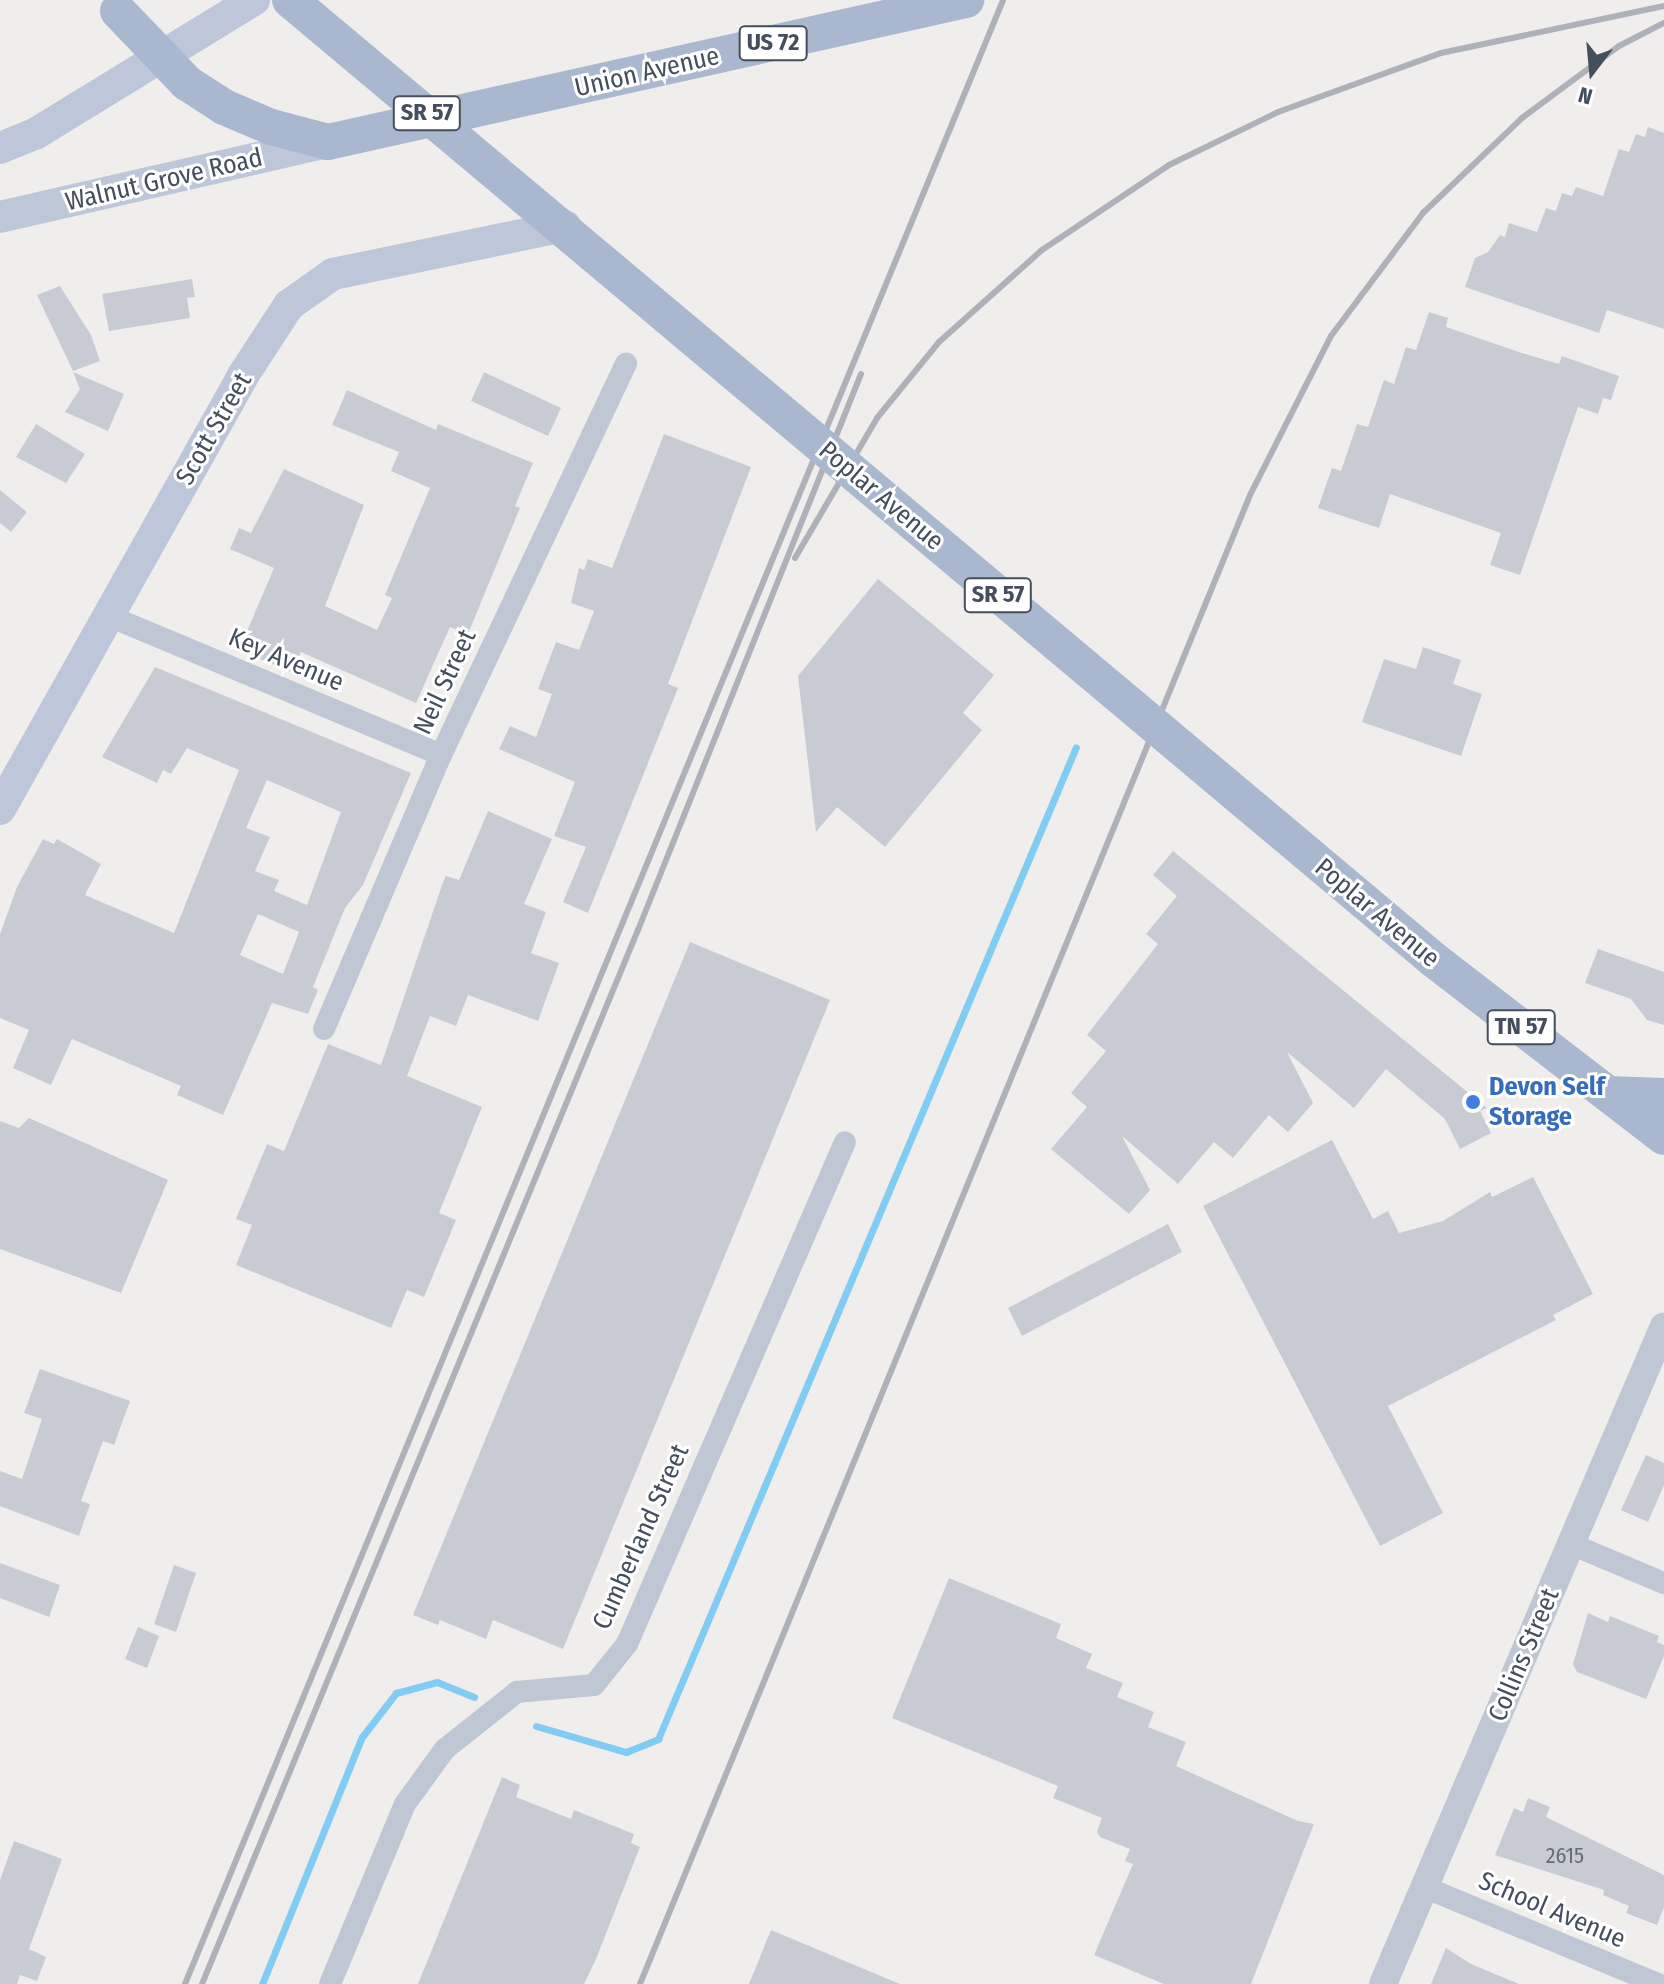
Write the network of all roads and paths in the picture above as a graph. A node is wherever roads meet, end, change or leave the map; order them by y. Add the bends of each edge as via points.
1 (254, 0) edge
2 (290, 0) edge
3 (966, 0) edge
4 (114, 5) edge
5 (328, 142) junction
6 (0, 148) edge
7 (0, 217) edge
8 (565, 226) junction
9 (626, 363) dead end
10 (109, 616) junction
11 (441, 755) junction
12 (0, 809) edge
13 (1434, 960) joint
14 (324, 1029) dead end
15 (1608, 1094) junction
16 (1664, 1096) edge
17 (1664, 1137) edge
18 (845, 1142) dead end
19 (1664, 1326) edge
20 (1571, 1544) junction
21 (1664, 1583) edge
22 (1424, 1887) junction
23 (330, 1984) edge
24 (1383, 1984) edge
25 (1658, 1984) edge

1 - 6 main road via 35,134
2 - 8 main road, Poplar Avenue / SR 57, bridge
3 - 5 main road, Union Avenue / US 72
4 - 5 main road, US 72, bridge via 178,75 224,107
5 - 7 main road, Walnut Grove Road
8 - 10 main road, Scott Street via 333,274 289,305 242,377
8 - 13 main road, Poplar Avenue / SR 57, bridge
9 - 11 street, Neil Street
10 - 11 street, Key Avenue
10 - 12 main road, Scott Street
11 - 14 street, Neil Street
13 - 15 main road, Poplar Avenue / TN 57
15 - 16 main road
15 - 17 main road, Poplar Avenue / TN 57
18 - 23 street, Cumberland Street via 627,1644 594,1685 517,1692 445,1749 405,1804
19 - 20 street, Collins Street
20 - 21 street
20 - 22 street, Collins Street
22 - 24 street, Collins Street
22 - 25 street, School Avenue

